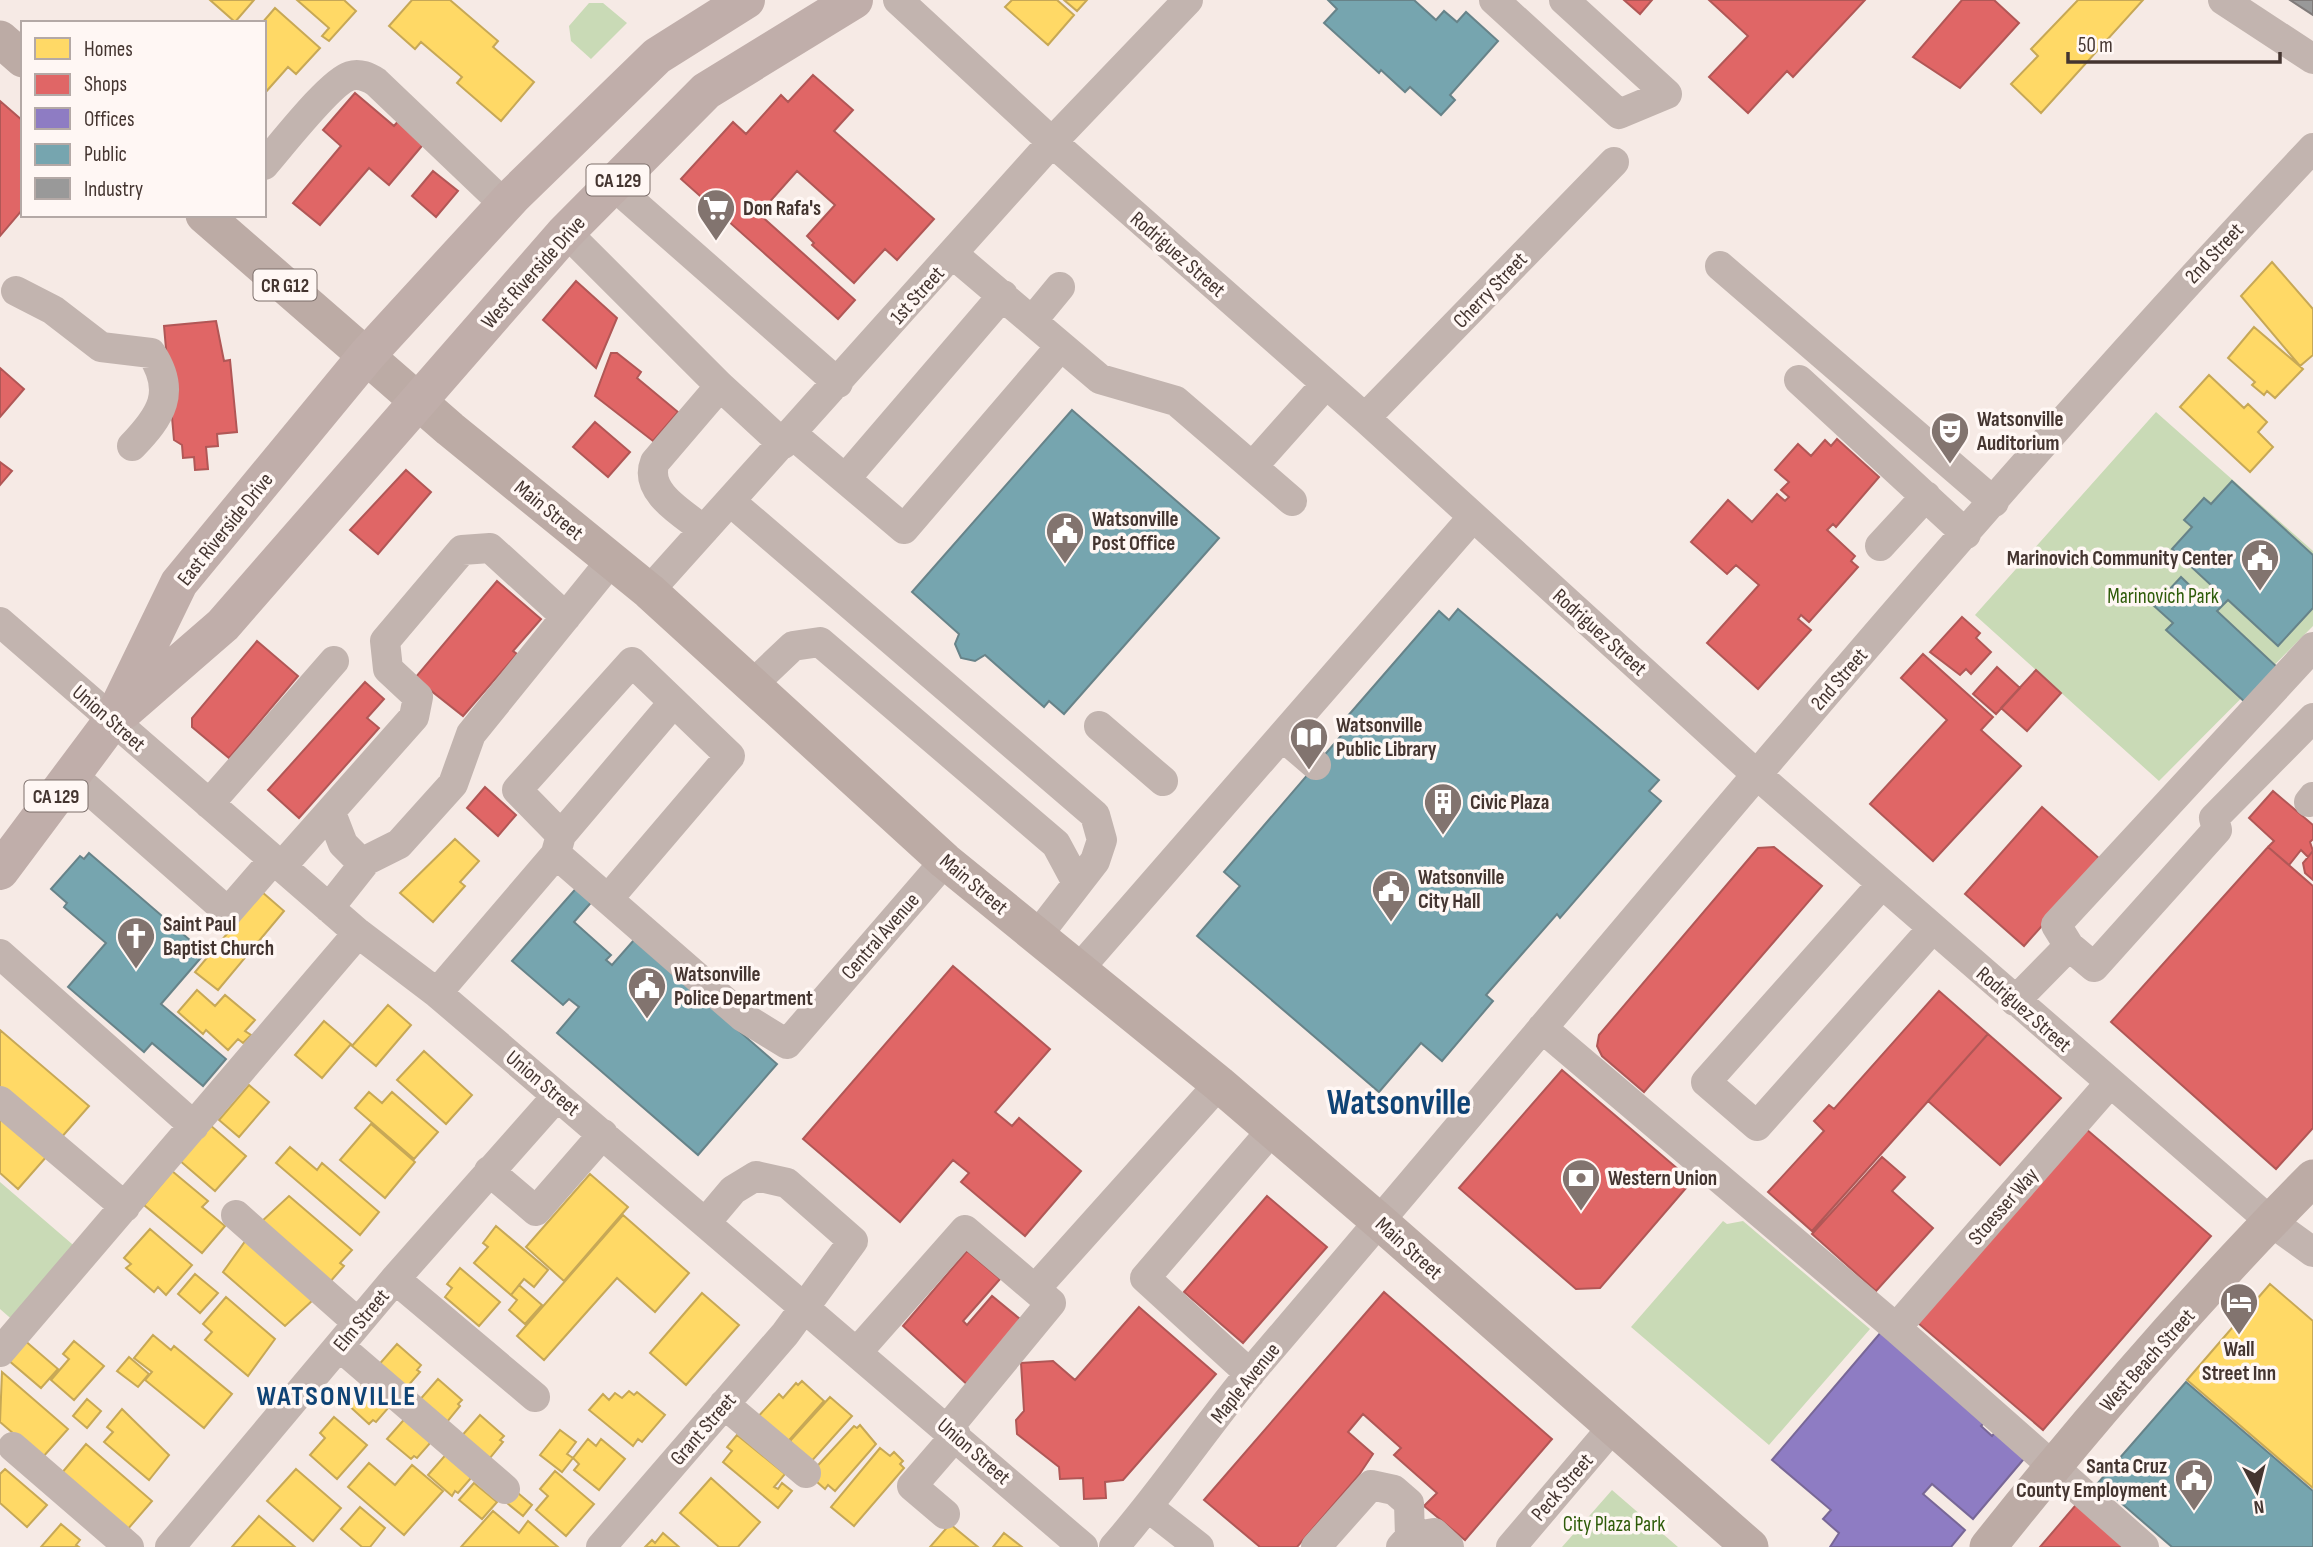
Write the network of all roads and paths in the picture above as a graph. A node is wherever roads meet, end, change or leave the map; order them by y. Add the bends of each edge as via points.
1 (746, 0) edge
2 (854, 0) edge
3 (898, 0) edge
4 (1188, 0) edge
5 (1494, 0) edge
6 (1564, 0) edge
7 (2223, 0) edge
8 (0, 39) edge
9 (21, 57) edge
10 (2313, 59) edge
11 (1052, 142) junction
12 (2313, 148) edge
13 (1614, 162) dead end
14 (266, 163) edge
15 (613, 184) junction
16 (505, 205) junction
17 (212, 218) edge
18 (566, 232) junction
19 (954, 254) junction
20 (1720, 266) dead end
21 (1060, 287) dead end
22 (16, 291) dead end
23 (1003, 295) junction
24 (1032, 321) junction
25 (1060, 346) junction
26 (367, 355) junction
27 (1799, 380) dead end
28 (838, 383) junction
29 (1326, 384) junction
30 (720, 386) junction
31 (418, 401) junction
32 (1365, 418) junction
33 (788, 439) junction
34 (132, 446) dead end
35 (1253, 466) junction
36 (845, 480) junction
37 (1926, 496) junction
38 (1292, 501) dead end
39 (731, 502) junction
40 (1993, 502) junction
41 (1473, 517) junction
42 (704, 530) junction
43 (1966, 534) junction
44 (1880, 545) dead end
45 (611, 561) junction
46 (649, 591) junction
47 (566, 617) junction
48 (0, 622) edge
49 (2313, 647) edge
50 (334, 661) dead end
51 (752, 685) junction
52 (673, 703) junction
53 (2313, 718) edge
54 (112, 721) junction
55 (1099, 726) dead end
56 (1282, 736) junction
57 (1316, 765) dead end
58 (1756, 774) junction
59 (72, 775) junction
60 (1163, 781) dead end
61 (209, 804) junction
62 (331, 813) junction
63 (558, 844) junction
64 (946, 861) junction
65 (277, 863) junction
66 (363, 864) junction
67 (0, 871) edge
68 (1077, 883) junction
69 (1882, 884) junction
70 (608, 899) junction
71 (329, 908) junction
72 (1932, 929) junction
73 (358, 933) junction
74 (1037, 936) junction
75 (2069, 946) junction
76 (0, 954) edge
77 (1078, 970) junction
78 (437, 993) junction
79 (2015, 1001) junction
80 (1542, 1028) junction
81 (2110, 1083) junction
82 (1219, 1084) junction
83 (557, 1096) junction
84 (0, 1101) edge
85 (194, 1126) junction
86 (1272, 1130) junction
87 (603, 1134) junction
88 (489, 1171) junction
89 (2313, 1178) edge
90 (125, 1207) junction
91 (236, 1215) dead end
92 (2270, 1221) junction
93 (706, 1222) junction
94 (1380, 1222) junction
95 (2313, 1252) edge
96 (395, 1279) junction
97 (1043, 1295) junction
98 (804, 1310) junction
99 (358, 1323) junction
100 (1896, 1328) junction
101 (339, 1346) junction
102 (858, 1351) junction
103 (0, 1352) edge
104 (1250, 1374) junction
105 (535, 1397) dead end
106 (724, 1404) junction
107 (1612, 1428) junction
108 (952, 1432) junction
109 (12, 1447) dead end
110 (2052, 1467) junction
111 (806, 1474) dead end
112 (505, 1489) dead end
113 (1148, 1507) junction
114 (945, 1514) dead end
115 (1406, 1542) edge
116 (129, 1547) edge
117 (170, 1547) edge
118 (601, 1547) edge
119 (1083, 1547) edge
120 (1114, 1547) edge
121 (1199, 1547) edge
122 (1316, 1547) edge
123 (1449, 1547) edge
124 (1511, 1547) edge
125 (1750, 1547) edge
126 (1988, 1547) edge
127 (2144, 1547) edge

1 - 16 highway, CA 129 via 657,55
2 - 15 highway, West Riverside Drive / CA 129 via 706,91
3 - 11 street, Rodriguez Street
4 - 11 street, 1st Street
5 - 6 street via 1619,114 1667,94
7 - 10 street
8 - 9 main road
11 - 19 street, 1st Street
11 - 29 street, Rodriguez Street
12 - 40 street, 2nd Street via 2179,290
13 - 32 street, Cherry Street
14 - 16 street via 332,88 348,76 363,75 376,82
15 - 18 highway, West Riverside Drive / CA 129
15 - 28 street
16 - 26 highway, CA 129
17 - 26 main road, Main Street / CR G12
18 - 30 street
18 - 31 highway, West Riverside Drive / CA 129
19 - 23 street
19 - 28 street, 1st Street
20 - 40 street
21 - 24 street
22 - 34 street via 54,310 101,347 151,353 163,371 164,404
23 - 24 street
23 - 36 street
24 - 25 street
25 - 35 street via 1100,379 1176,401
25 - 36 street via 904,529
26 - 31 main road, Main Street
26 - 54 highway, East Riverside Drive / CA 129 via 179,583
27 - 37 street
28 - 33 street, 1st Street
29 - 32 street, Rodriguez Street
29 - 35 street
30 - 33 street
30 - 42 street via 651,472 660,492
31 - 45 main road, Main Street
31 - 54 highway, East Riverside Drive / CA 129 via 223,625
32 - 41 street, Rodriguez Street
33 - 36 street
33 - 39 street, 1st Street
35 - 38 street
37 - 43 street
37 - 44 street
39 - 42 street, 1st Street
39 - 68 street via 1095,815 1101,828 1098,853
40 - 43 street, 2nd Street
41 - 56 street
41 - 58 street, Rodriguez Street
42 - 46 street, 1st Street
43 - 58 street, 2nd Street
45 - 46 main road, Main Street
45 - 47 street
46 - 51 main road, Main Street
47 - 62 street via 490,548 462,550 385,641 388,669 418,697 414,717
47 - 66 street via 471,734 453,784 399,844
48 - 54 street, Union Street
49 - 75 street via 2056,925
50 - 61 street
51 - 64 main road, Main Street
51 - 68 street via 793,646 821,642 1056,844
52 - 63 street
52 - 63 street via 632,662 517,790
52 - 70 street via 730,756
53 - 75 street via 2214,818 2217,830 2094,967
54 - 59 highway, East Riverside Drive / CA 129
54 - 61 street, Union Street
55 - 60 street
56 - 57 street
56 - 77 street
58 - 69 street, Rodriguez Street
58 - 80 street, 2nd Street
59 - 65 street via 228,912
59 - 67 highway, East Riverside Drive / CA 129
61 - 65 street, Union Street
62 - 65 street
62 - 66 street via 343,844
63 - 70 street
63 - 78 street
64 - 70 street, Central Avenue via 787,1044 743,1017
64 - 74 main road, Main Street
65 - 71 street, Union Street
66 - 71 street
68 - 74 street
69 - 72 street, Rodriguez Street
69 - 72 street via 1706,1082 1757,1126
71 - 73 street, Union Street
72 - 79 street, Rodriguez Street
73 - 78 street, Union Street
73 - 85 street
74 - 77 main road, Main Street
75 - 79 street
76 - 85 street
77 - 82 main road, Main Street
78 - 83 street, Union Street
79 - 81 street, Rodriguez Street
80 - 94 street, 2nd Street
80 - 100 street
81 - 92 street, Rodriguez Street
81 - 100 street, Stoesser Way
82 - 86 main road, Main Street
82 - 97 street
83 - 87 street, Union Street
83 - 88 street, Elm Street
84 - 90 street
85 - 90 street
86 - 94 main road, Main Street
86 - 104 street via 1145,1278
87 - 88 street via 537,1212
87 - 93 street, Union Street
88 - 96 street, Elm Street
89 - 92 main road, West Beach Street
90 - 103 street
91 - 99 street
92 - 95 street, Rodriguez Street
92 - 110 main road, West Beach Street
93 - 98 street, Union Street
93 - 98 street, Grant Street via 733,1190 757,1176 787,1183 853,1241
94 - 104 street, Maple Avenue
94 - 107 main road, Main Street
96 - 99 street, Elm Street
96 - 105 street
97 - 102 street via 965,1230
97 - 108 street
98 - 102 street, Union Street
98 - 106 street, Grant Street
99 - 101 street, Elm Street
100 - 110 street
101 - 112 street
101 - 117 street, Elm Street
102 - 108 street, Union Street
104 - 113 street, Maple Avenue
106 - 111 street
106 - 118 street, Grant Street
107 - 124 street, Peck Street
107 - 125 main road, Main Street
108 - 114 street via 912,1486
108 - 119 street, Union Street
109 - 116 street
110 - 126 main road, West Beach Street
110 - 127 street
113 - 120 street, Maple Avenue
113 - 121 street
115 - 122 street via 1409,1503 1394,1490 1371,1485
115 - 123 street via 1434,1533

